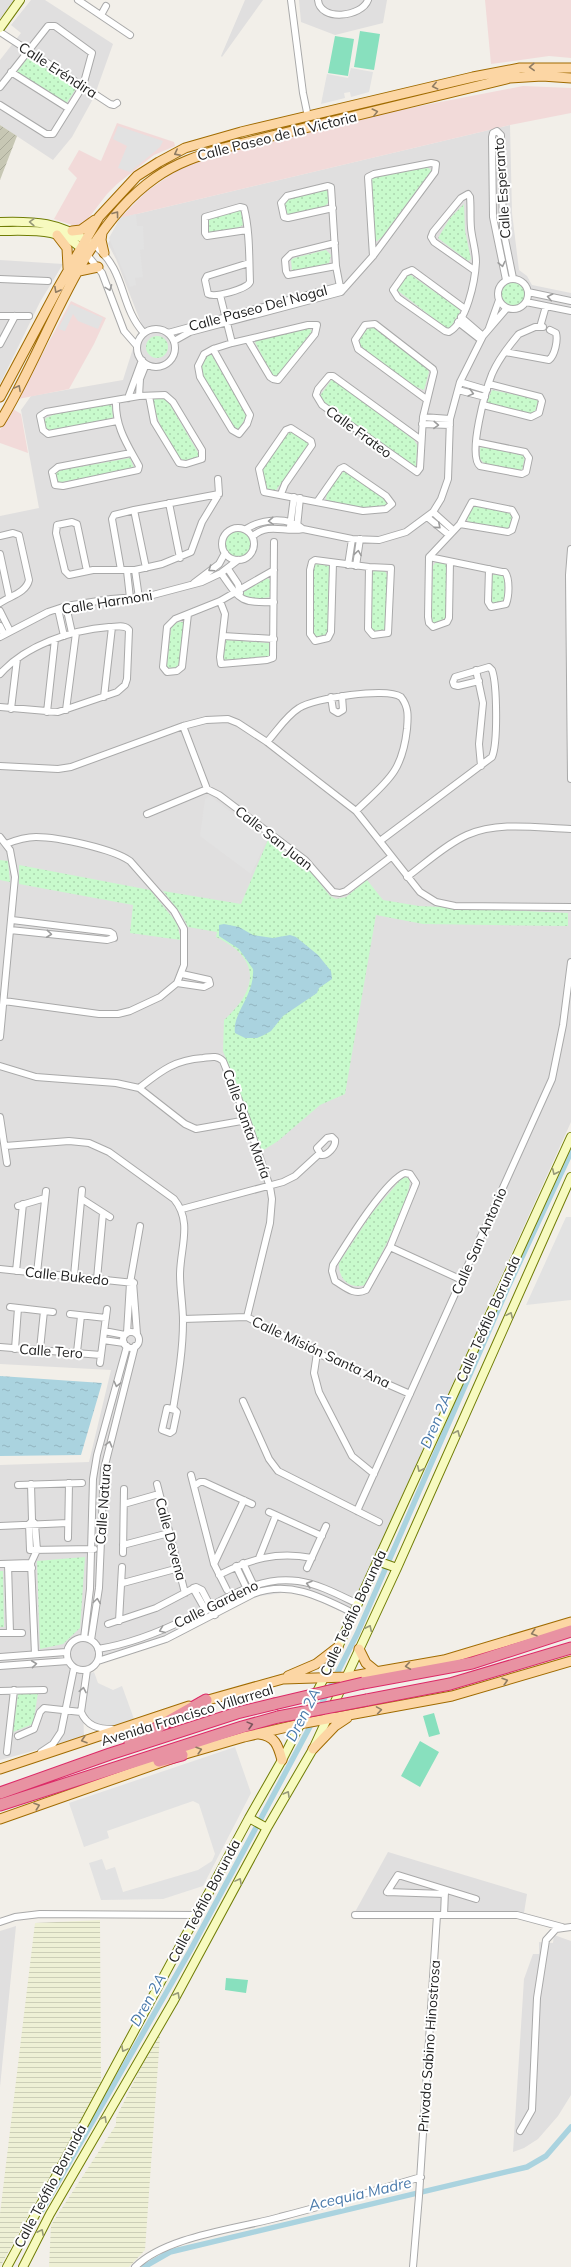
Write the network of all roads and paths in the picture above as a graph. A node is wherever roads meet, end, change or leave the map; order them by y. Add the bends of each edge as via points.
1 (20, 0) edge
2 (78, 0) edge
3 (291, 0) edge
4 (318, 0) edge
5 (368, 0) edge
6 (106, 6) dead end
7 (101, 15) junction
8 (0, 28) edge
9 (0, 32) edge
10 (130, 35) dead end
11 (28, 52) junction
12 (571, 68) edge
13 (11, 72) junction
14 (473, 77) junction
15 (571, 78) edge
16 (83, 86) junction
17 (0, 87) edge
18 (455, 92) junction
19 (117, 102) dead end
20 (0, 105) edge
21 (68, 108) junction
22 (308, 117) junction
23 (241, 132) junction
24 (227, 147) junction
25 (502, 157) junction
26 (492, 158) junction
27 (333, 208) junction
28 (99, 217) junction
29 (0, 222) edge
30 (247, 230) junction
31 (0, 231) edge
32 (56, 231) junction
33 (72, 231) junction
34 (102, 233) junction
35 (334, 243) junction
36 (83, 244) junction
37 (94, 245) junction
38 (104, 253) junction
39 (88, 256) junction
40 (373, 256) junction
41 (249, 263) junction
42 (336, 266) junction
43 (98, 267) junction
44 (68, 270) junction
45 (474, 270) junction
46 (79, 271) junction
47 (513, 278) junction
48 (0, 279) edge
49 (506, 280) junction
50 (48, 281) dead end
51 (341, 289) junction
52 (528, 292) junction
53 (220, 295) junction
54 (499, 300) junction
55 (571, 301) edge
56 (526, 302) junction
57 (546, 306) junction
58 (508, 308) junction
59 (465, 309) junction
60 (571, 311) edge
61 (0, 316) edge
62 (15, 316) junction
63 (29, 316) dead end
64 (226, 316) junction
65 (459, 320) junction
66 (227, 323) junction
67 (490, 328) junction
68 (550, 330) dead end
69 (144, 333) junction
70 (168, 333) junction
71 (482, 338) junction
72 (248, 340) junction
73 (174, 341) junction
74 (232, 343) junction
75 (0, 344) edge
76 (137, 346) junction
77 (212, 349) junction
78 (505, 352) junction
79 (144, 362) junction
80 (460, 382) junction
81 (488, 387) junction
82 (458, 390) junction
83 (140, 396) junction
84 (149, 396) junction
85 (0, 397) edge
86 (485, 397) junction
87 (128, 398) junction
88 (426, 399) junction
89 (116, 400) junction
90 (483, 405) junction
91 (423, 417) junction
92 (116, 421) junction
93 (0, 422) edge
94 (450, 422) junction
95 (422, 424) junction
96 (421, 440) junction
97 (476, 442) junction
98 (131, 453) junction
99 (218, 479) dead end
100 (219, 494) junction
101 (281, 494) junction
102 (297, 497) junction
103 (317, 502) junction
104 (169, 503) junction
105 (134, 510) junction
106 (433, 512) junction
107 (427, 517) junction
108 (460, 524) junction
109 (294, 527) junction
110 (246, 529) junction
111 (451, 533) junction
112 (0, 536) edge
113 (253, 536) junction
114 (352, 538) junction
115 (360, 539) junction
116 (274, 542) dead end
117 (571, 549) edge
118 (0, 554) edge
119 (225, 554) junction
120 (429, 557) junction
121 (180, 558) junction
122 (238, 560) junction
123 (450, 562) junction
124 (333, 563) junction
125 (348, 565) junction
126 (356, 566) junction
127 (146, 568) junction
128 (369, 568) junction
129 (228, 569) junction
130 (490, 569) junction
131 (135, 570) junction
132 (274, 570) junction
133 (86, 571) junction
134 (124, 571) junction
135 (221, 573) junction
136 (194, 583) junction
137 (237, 591) junction
138 (9, 596) junction
139 (130, 598) junction
140 (139, 598) junction
141 (220, 601) junction
142 (274, 602) junction
143 (0, 603) edge
144 (66, 606) junction
145 (58, 609) junction
146 (0, 611) edge
147 (188, 614) junction
148 (0, 626) edge
149 (112, 627) junction
150 (74, 633) junction
151 (5, 634) edge
152 (64, 636) junction
153 (223, 636) junction
154 (55, 639) junction
155 (274, 639) junction
156 (17, 659) junction
157 (476, 670) junction
158 (0, 674) edge
159 (479, 681) junction
160 (342, 696) junction
161 (104, 697) junction
162 (331, 697) junction
163 (0, 707) edge
164 (11, 709) junction
165 (66, 710) junction
166 (47, 712) junction
167 (183, 726) junction
168 (267, 742) junction
169 (0, 766) edge
170 (481, 766) junction
171 (571, 779) edge
172 (207, 789) junction
173 (356, 811) junction
174 (147, 814) dead end
175 (571, 829) edge
176 (0, 838) edge
177 (380, 841) junction
178 (6, 844) junction
179 (391, 857) junction
180 (407, 877) junction
181 (571, 907) edge
182 (12, 920) junction
183 (73, 927) junction
184 (10, 930) junction
185 (72, 937) junction
186 (571, 962) edge
187 (182, 974) junction
188 (177, 983) junction
189 (4, 1001) junction
190 (0, 1037) edge
191 (0, 1066) edge
192 (139, 1088) junction
193 (0, 1117) edge
194 (248, 1120) junction
195 (571, 1136) edge
196 (569, 1146) edge
197 (3, 1147) edge
198 (319, 1154) dead end
199 (7, 1163) dead end
200 (571, 1177) edge
201 (270, 1186) junction
202 (82, 1190) dead end
203 (46, 1191) dead end
204 (45, 1198) junction
205 (82, 1199) junction
206 (182, 1209) junction
207 (103, 1213) junction
208 (110, 1217) dead end
209 (140, 1226) dead end
210 (390, 1247) junction
211 (0, 1269) edge
212 (16, 1271) junction
213 (37, 1273) junction
214 (74, 1276) junction
215 (97, 1279) junction
216 (462, 1280) junction
217 (132, 1283) junction
218 (10, 1307) dead end
219 (18, 1308) junction
220 (107, 1309) dead end
221 (44, 1311) junction
222 (53, 1312) dead end
223 (70, 1314) dead end
224 (81, 1316) junction
225 (247, 1317) junction
226 (106, 1318) junction
227 (183, 1319) junction
228 (104, 1331) junction
229 (126, 1334) junction
230 (137, 1334) junction
231 (103, 1340) junction
232 (126, 1344) junction
233 (135, 1346) junction
234 (0, 1347) edge
235 (15, 1349) junction
236 (40, 1349) junction
237 (77, 1352) junction
238 (317, 1353) junction
239 (101, 1355) junction
240 (100, 1363) dead end
241 (410, 1394) junction
242 (243, 1401) dead end
243 (173, 1409) dead end
244 (374, 1474) junction
245 (191, 1475) dead end
246 (69, 1483) junction
247 (82, 1483) dead end
248 (31, 1484) junction
249 (156, 1484) dead end
250 (18, 1485) dead end
251 (194, 1486) junction
252 (124, 1489) dead end
253 (159, 1494) junction
254 (244, 1500) junction
255 (124, 1504) junction
256 (252, 1504) dead end
257 (357, 1510) junction
258 (269, 1512) dead end
259 (276, 1515) junction
260 (379, 1522) dead end
261 (32, 1523) junction
262 (68, 1523) junction
263 (0, 1526) edge
264 (326, 1526) dead end
265 (169, 1533) junction
266 (322, 1536) junction
267 (68, 1538) dead end
268 (123, 1545) junction
269 (91, 1549) junction
270 (100, 1549) junction
271 (34, 1552) junction
272 (123, 1553) dead end
273 (258, 1558) junction
274 (312, 1558) junction
275 (380, 1562) junction
276 (243, 1563) junction
277 (0, 1564) edge
278 (214, 1564) junction
279 (32, 1565) junction
280 (8, 1566) junction
281 (236, 1566) junction
282 (122, 1567) dead end
283 (395, 1567) junction
284 (179, 1568) junction
285 (307, 1568) dead end
286 (219, 1575) junction
287 (278, 1580) junction
288 (122, 1583) junction
289 (253, 1584) junction
290 (246, 1587) junction
291 (278, 1588) junction
292 (227, 1590) dead end
293 (185, 1593) junction
294 (336, 1594) junction
295 (322, 1597) junction
296 (222, 1601) junction
297 (358, 1604) junction
298 (208, 1608) junction
299 (226, 1609) junction
300 (353, 1613) junction
301 (216, 1615) junction
302 (209, 1618) junction
303 (119, 1620) junction
304 (571, 1622) edge
305 (108, 1624) dead end
306 (571, 1630) edge
307 (0, 1633) edge
308 (10, 1633) junction
309 (22, 1633) dead end
310 (84, 1638) junction
311 (91, 1640) junction
312 (338, 1646) junction
313 (571, 1648) edge
314 (98, 1649) junction
315 (359, 1649) junction
316 (66, 1652) junction
317 (34, 1654) junction
318 (571, 1654) edge
319 (546, 1656) junction
320 (0, 1657) edge
321 (68, 1661) junction
322 (98, 1661) junction
323 (571, 1661) edge
324 (0, 1666) edge
325 (74, 1668) junction
326 (87, 1670) junction
327 (377, 1672) junction
328 (344, 1677) junction
329 (326, 1678) junction
330 (283, 1679) junction
331 (14, 1690) junction
332 (44, 1690) dead end
333 (0, 1691) edge
334 (206, 1700) junction
335 (65, 1710) junction
336 (81, 1712) junction
337 (351, 1715) junction
338 (324, 1720) junction
339 (303, 1723) junction
340 (118, 1730) junction
341 (258, 1734) junction
342 (18, 1736) dead end
343 (313, 1749) junction
344 (7, 1752) dead end
345 (110, 1754) junction
346 (182, 1755) junction
347 (34, 1757) junction
348 (282, 1760) junction
349 (0, 1769) edge
350 (88, 1777) junction
351 (0, 1793) edge
352 (0, 1805) edge
353 (0, 1819) edge
354 (251, 1819) junction
355 (266, 1828) junction
356 (445, 1891) junction
357 (476, 1899) dead end
358 (197, 1915) junction
359 (355, 1915) dead end
360 (437, 1915) junction
361 (444, 1915) junction
362 (0, 1922) edge
363 (571, 1927) edge
364 (563, 1928) junction
365 (520, 2131) dead end
366 (421, 2177) junction
367 (7, 2267) edge
368 (23, 2267) edge
369 (135, 2267) edge
370 (413, 2267) edge

1 - 8 main road
2 - 7 street
3 - 22 street
4 - 5 street via 319,7 324,11 341,14 360,10 365,7
6 - 7 street
7 - 10 street
9 - 11 street, Calle Eréndira
11 - 13 street
11 - 16 street, Calle Eréndira
11 - 16 street via 50,25 90,50 92,55
12 -> 14 main road, Calle Paseo de la Victoria via 520,68
13 - 17 street
13 - 21 street
14 - 18 main road via 472,83
14 -> 22 main road, Calle Paseo de la Victoria
15 - 18 main road, Calle Paseo de la Victoria via 520,77
16 - 19 street, Calle Eréndira via 110,104 114,105
16 - 21 street
24 -> 18 main road, Calle Paseo de la Victoria
20 - 21 street via 51,135 57,130
22 - 23 main road, Calle Paseo de la Victoria
23 - 24 main road via 228,142
23 -> 28 main road, Calle Paseo de la Victoria via 185,148 159,162 137,176
34 -> 24 main road, Calle Paseo de la Victoria via 124,203 155,177 182,162
25 - 26 street
25 - 26 street, Calle Esperanto via 502,135 497,131 492,135
25 - 47 street, Calle Esperanto via 503,228
26 -> 49 street, Calle Esperanto via 495,230
27 - 27 street via 288,218 283,215 282,203 284,198 328,186 332,189
27 - 35 street
28 - 33 main road via 86,227
28 - 36 main road, Calle Paseo de la Victoria
32 -> 29 main road via 38,222
30 - 30 street via 244,208 207,216 204,219 207,236
30 - 41 street
31 - 32 main road
32 - 33 main road
32 - 36 main road
32 - 44 main road via 67,248
33 - 36 main road
34 - 37 main road, Calle Paseo de la Victoria
34 - 38 main road
35 - 42 street
35 - 42 street via 290,254 285,260 286,271 291,276
36 - 37 main road
36 - 39 main road
36 - 44 main road, Calle Paseo de la Victoria
37 - 38 street
37 - 39 main road, Calle Paseo de la Victoria
38 - 69 street via 116,270 134,320
39 - 43 street
39 - 46 main road, Calle Paseo de la Victoria
40 - 40 street, Calle Paseo Del Nogal via 435,172 437,165 431,163 368,177
40 - 51 street, Calle Paseo Del Nogal via 347,288
41 - 53 street via 250,282 246,287
41 - 53 street via 205,277 208,294
42 - 51 street
43 - 46 main road
43 -> 76 street via 106,280 124,331
44 -> 85 main road, Calle Paseo de la Victoria
45 - 45 street via 476,259 468,194 460,198 432,238
45 - 59 street via 469,301
93 -> 46 main road, Calle Paseo de la Victoria
47 - 49 street
47 - 52 street via 524,282
48 - 50 street
49 - 54 street via 498,288
51 - 64 street, Calle Paseo Del Nogal
51 - 66 street, Calle Paseo Del Nogal
55 -> 52 street
52 - 56 street
53 - 64 street
54 - 58 street
54 - 67 street
56 - 57 street
56 - 58 street via 520,307
57 - 60 street
57 - 78 street via 541,327 518,335
58 - 67 street
59 - 65 street
59 - 65 street via 415,271 409,270 405,273 393,288 394,293 448,332
61 - 62 street
62 - 63 street
62 - 75 street
64 - 66 street
64 - 70 street, Calle Paseo Del Nogal
65 - 71 street
66 - 73 street, Calle Paseo Del Nogal via 187,333
66 - 74 street
67 - 71 street
68 - 78 street via 556,333 557,337 551,359
69 - 70 street via 155,328
69 - 76 street
70 - 73 street
71 - 80 street
72 - 72 street via 270,377 278,380 315,334 317,325
72 - 74 street
73 - 79 street via 174,353 168,363 157,367
74 - 77 street
76 - 79 street
77 - 77 street via 204,354 199,362 198,371 204,386 232,430 239,434 250,420 248,410
78 - 81 street via 492,373
79 - 83 street
79 - 87 street
80 - 81 street
80 - 82 street
81 - 86 street
81 - 90 street via 540,397 542,404 539,413 531,417
82 -> 86 street
82 - 94 street
83 - 84 street
83 - 87 street
84 - 84 street via 154,422 179,463 186,464 202,459 202,450 170,399 165,395
86 - 90 street
87 - 89 street
88 - 88 street via 434,372 428,364 375,324 365,325 355,340 358,349
88 - 91 street
89 - 92 street
89 - 92 street via 46,412 40,416 43,430 48,434
90 - 97 street
91 - 94 street
91 - 95 street
92 - 98 street
95 -> 94 street
94 - 106 street via 448,479 442,499
95 - 96 street
96 - 96 street, Calle Frateo via 419,471 414,472 322,405 316,398 316,392 329,376 333,376
97 - 97 street via 525,452 529,458 527,470 522,474 480,466 477,463
98 - 98 street via 58,467 52,472 53,480 57,486 63,486 139,469
99 - 100 street
100 - 104 street
100 - 121 street via 202,522 193,549
101 - 101 street via 312,445 311,441 293,428 286,430 260,466 264,492
101 - 102 street
102 - 103 street
102 - 109 street
103 - 103 street via 344,467 392,504 386,509 363,511
104 - 105 street
104 - 121 street
105 - 127 street
105 - 134 street via 114,515 112,519
106 - 107 street
106 - 111 street
107 -> 111 street
107 - 115 street via 397,536 378,540
108 - 108 street via 505,532 512,530 516,517 512,510 472,502
108 - 111 street
109 -> 110 street via 272,521 252,525
109 - 113 street via 263,529
109 - 114 street
110 - 113 street
110 - 119 street via 235,528 226,533 222,543
111 - 120 street
112 - 138 street via 13,532 19,535 29,576 26,589
113 - 122 street via 253,551
114 - 115 street
114 - 125 street
126 -> 115 street
116 - 132 street
117 - 171 street
118 - 138 street
119 - 122 street
119 -> 136 street, Calle Harmoni via 219,564
120 - 123 street
120 - 123 street via 430,626 435,627 447,622
121 - 127 street
122 - 129 street, Calle Harmoni
123 - 130 street
124 - 124 street via 331,632 328,638 315,641 310,634 311,565 315,560
124 - 125 street
125 - 126 street
126 - 128 street
127 - 131 street
128 - 128 street via 368,629 373,635 385,634 390,630 392,570 386,566
129 - 135 street, Calle Harmoni
129 - 137 street
130 - 130 street via 488,602 493,607 501,606 507,603 508,578 505,572
131 - 134 street
131 - 140 street
132 - 137 street
132 - 142 street
133 - 133 street via 77,524 72,522 58,525 56,533 66,573 70,575
133 - 134 street
134 - 139 street
135 - 136 street, Calle Harmoni
135 - 137 street
136 - 140 street, Calle Harmoni
137 - 141 street
137 - 142 street via 240,597 248,602
138 - 143 street
139 - 140 street, Calle Harmoni
139 - 144 street, Calle Harmoni
141 - 147 street
141 - 153 street via 225,614
142 - 155 street
144 - 145 street, Calle Harmoni
144 - 150 street
145 - 151 street, Calle Harmoni
145 - 152 street
146 - 151 street
147 - 147 street via 172,620 167,627 163,666 167,672 178,671 182,667
148 - 151 street
149 - 150 street
149 - 161 street
149 - 161 street via 126,627 129,630 128,675 122,689
150 - 152 street
150 - 165 street
152 - 154 street
153 - 155 street
153 - 155 street via 220,660 223,664 271,659 274,653
154 - 156 street
154 - 166 street
156 - 158 street
156 - 164 street
157 - 159 street
157 - 159 street via 455,677 453,682 458,686
157 - 170 street via 490,668 494,680 495,750 492,757
159 - 170 street via 483,711 480,732
160 - 162 street
160 - 162 street via 342,710 338,713 333,710
160 - 173 street via 398,694 408,709 405,745 400,765
161 - 165 street
162 - 168 street via 298,708
163 - 164 street
164 - 166 street
165 - 166 street
167 - 168 street via 206,720 228,719
167 - 169 street via 71,767 58,769
167 - 172 street
168 - 173 street
170 - 177 street
172 - 174 street
172 - 179 street, Calle San Juan via 219,795 305,860 337,894 346,891
173 - 177 street
175 - 180 street via 503,827 477,832 458,840
176 - 178 street
177 - 179 street
178 - 182 street via 15,868
178 - 187 street via 37,837 122,855 181,920 185,938
179 - 180 street
180 - 181 street via 426,897 444,905
182 - 183 street
182 - 184 street
183 - 185 street
183 - 185 street via 110,932 114,936 107,940
184 -> 185 street
184 - 189 street
186 - 216 street, Calle San Antonio via 564,1025 552,1079
187 - 188 street
187 - 188 street via 205,978 210,984 204,987
188 - 189 street via 160,997 118,1014 99,1014
189 - 190 street
191 - 192 street via 36,1077 116,1083
192 - 194 street via 185,1124 196,1129
192 - 194 street, Calle Santa María via 177,1062 216,1057 224,1061
193 - 197 street
194 - 201 street, Calle Santa María
195 - 196 main road, Calle Teófilo Borunda
196 -> 275 main road, Calle Teófilo Borunda
197 - 199 street
197 - 206 street via 77,1141 96,1145 174,1199
198 - 201 street via 295,1176
283 -> 200 main road, Calle Teófilo Borunda
201 - 206 street
201 - 225 street, Calle Santa María via 270,1223
202 - 205 street
203 - 204 street
204 - 212 street via 20,1205
204 - 213 street
205 - 207 street
205 - 214 street
206 - 227 street via 186,1226 180,1276
207 - 208 street
207 - 215 street
209 - 217 street
210 - 210 street via 366,1290 354,1292 335,1281 333,1266 357,1228 393,1182 405,1173 410,1174 416,1183
210 - 216 street
211 - 212 street, Calle Bukedo
212 - 213 street, Calle Bukedo
213 - 214 street, Calle Bukedo
214 - 215 street, Calle Bukedo
215 - 217 street, Calle Bukedo
216 - 241 street, Calle San Antonio
217 - 229 street
217 - 230 street
218 - 219 street
219 - 221 street
219 - 235 street
220 - 226 street
221 - 222 street
221 - 236 street
223 - 224 street
224 - 226 street
224 - 237 street
225 - 227 street, Calle Misión Santa Ana
225 - 238 street, Calle Misión Santa Ana
226 - 228 street
227 - 243 street via 182,1361
228 - 229 street
228 - 231 street
229 - 230 street
229 - 232 street
230 - 233 street via 139,1340
231 - 232 street
231 - 239 street
232 - 233 street
232 -> 269 street, Calle Natura via 95,1468
270 -> 233 street, Calle Natura via 104,1465
234 - 235 street, Calle Tero
235 - 236 street, Calle Tero
236 - 237 street, Calle Tero
237 - 239 street, Calle Tero
238 - 241 street, Calle Misión Santa Ana
238 - 244 street via 314,1373 317,1388 352,1456
239 - 240 street
241 - 244 street, Calle San Antonio
242 - 257 street via 269,1459 278,1471
244 - 257 street, Calle San Antonio
245 - 251 street
246 - 247 street
246 - 248 street
246 - 262 street
248 - 250 street
248 - 261 street
249 - 253 street, Calle Devena
251 - 254 street via 204,1482
251 - 278 street
252 - 255 street
253 - 255 street
253 - 265 street, Calle Devena
254 - 256 street
254 - 278 street
255 - 268 street
257 - 260 street
258 - 259 street
259 - 266 street
259 - 273 street
261 - 262 street
261 - 263 street
261 - 271 street
262 - 267 street
264 - 266 street
265 - 268 street
265 - 284 street, Calle Devena
266 - 274 street
268 - 272 street
269 - 270 street
269 - 271 street
269 - 310 street, Calle Natura via 90,1589
311 -> 270 street, Calle Natura via 98,1599
271 - 279 street
273 - 274 street via 280,1555
273 - 276 street
274 - 285 street
275 - 283 main road
275 - 297 main road, Calle Teófilo Borunda
276 - 281 street
276 - 289 street
277 - 280 street
278 - 286 street
279 - 280 street
279 - 317 street
280 - 308 street
281 - 286 street
281 - 290 street
282 - 288 street
315 -> 283 main road, Calle Teófilo Borunda
284 - 288 street
284 - 293 street, Calle Devena
286 - 292 street
287 - 289 street, Calle Gardeno
287 - 291 street
294 -> 287 street, Calle Gardeno via 305,1582
288 - 303 street
289 - 290 street, Calle Gardeno
290 - 296 street, Calle Gardeno
291 - 295 street, Calle Gardeno via 299,1590
291 - 299 street, Calle Gardeno via 253,1594
293 - 298 street via 193,1588 202,1590
293 - 303 street via 156,1608
294 - 295 street
294 - 297 street, Calle Gardeno
295 - 300 street, Calle Gardeno
296 - 298 street, Calle Gardeno
296 - 299 street
297 - 300 main road, Calle Teófilo Borunda
298 - 301 street
298 - 302 street
298 -> 314 street, Calle Gardeno via 152,1634
299 - 301 street, Calle Gardeno
300 - 312 main road, Calle Teófilo Borunda
301 - 302 street, Calle Gardeno
302 - 322 street, Calle Gardeno via 166,1638
303 - 305 street
304 -> 327 main road via 444,1660
306 - 345 highway, Avenida Francisco Villarreal, bridge via 472,1663 363,1683 237,1713
307 - 308 street
308 - 309 street
310 - 311 street
310 - 316 street via 72,1641
311 - 314 street
312 - 329 main road, Calle Teófilo Borunda
312 - 330 main road via 316,1664
313 - 319 highway, Avenida Francisco Villarreal
314 - 322 street
315 - 327 main road via 366,1663
315 - 328 main road, Calle Teófilo Borunda
316 - 317 street
316 - 321 street
317 - 320 street
318 - 319 highway
350 -> 319 highway, Avenida Francisco Villarreal, bridge via 278,1717 450,1684
324 -> 321 street
321 - 325 street
322 - 326 street
337 -> 323 main road via 452,1696
325 - 326 street
325 - 335 street
336 -> 326 street
327 - 328 main road
328 - 329 main road
328 - 338 main road, Calle Teófilo Borunda
329 - 330 main road
329 - 339 main road, Calle Teófilo Borunda
330 - 334 main road
331 - 332 street
331 - 333 street
331 - 344 street
334 - 340 main road
334 - 345 highway
335 - 336 street
335 - 342 street via 42,1709 34,1728
335 - 347 street via 57,1739
336 - 340 street via 88,1724 93,1727
337 - 338 main road
337 - 343 main road via 335,1726
338 - 339 main road
338 - 343 main road, Calle Teófilo Borunda
339 - 341 main road
339 - 348 main road, Calle Teófilo Borunda
340 -> 347 main road
346 -> 341 main road
341 - 348 main road via 274,1740
355 -> 343 main road, Calle Teófilo Borunda
345 - 351 highway, Avenida Francisco Villarreal
346 - 350 highway
353 -> 346 main road
347 - 349 main road
348 - 354 main road, Calle Teófilo Borunda
350 - 352 highway, Avenida Francisco Villarreal
354 - 355 main road
354 - 358 main road, Calle Teófilo Borunda
368 -> 355 main road, Calle Teófilo Borunda via 50,2214 173,2002
356 - 356 street via 387,1892 398,1875
356 - 357 street
356 - 361 street
358 - 362 street via 40,1914
358 -> 367 main road, Calle Teófilo Borunda
359 - 360 street
360 - 361 street
360 - 366 street, Privada Sabino Hinostrosa
361 - 364 street via 517,1915
363 - 364 street
364 - 365 street via 556,1929 546,1940 537,1998 532,2110
366 - 369 street via 280,2217 173,2243 155,2251
366 - 370 street, Privada Sabino Hinostrosa

